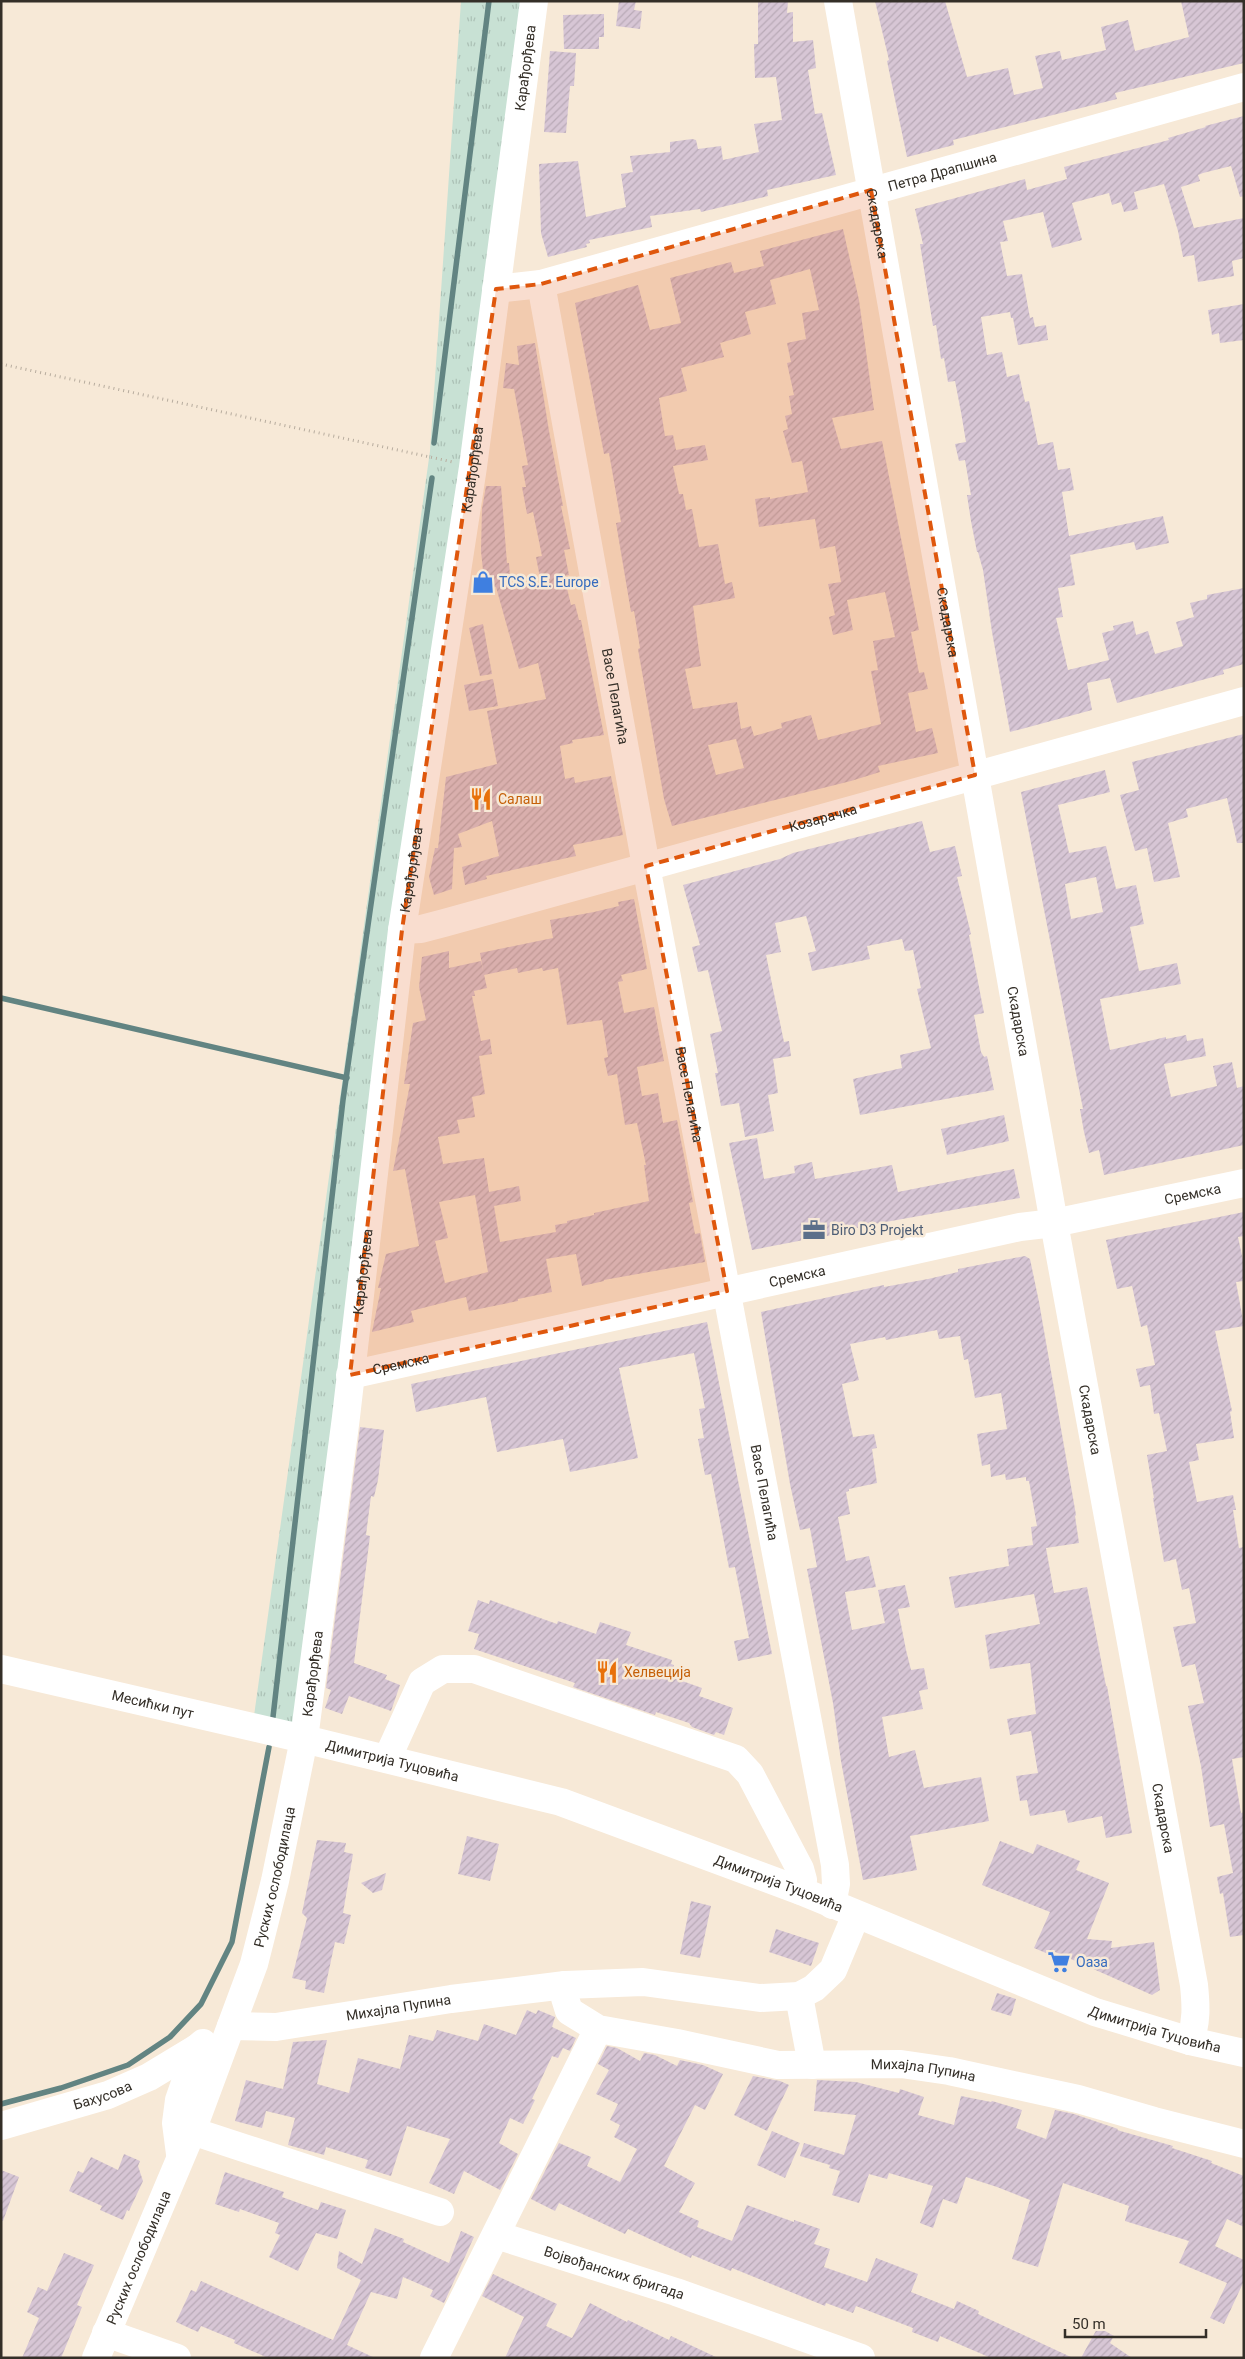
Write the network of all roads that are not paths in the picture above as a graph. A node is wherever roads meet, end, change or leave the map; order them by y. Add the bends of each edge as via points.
1 (534, 1) edge
2 (838, 1) edge
3 (1244, 87) edge
4 (871, 190) junction
5 (541, 284) junction
6 (496, 289) junction
7 (1244, 701) edge
8 (975, 775) junction
9 (646, 866) junction
10 (402, 930) junction
11 (1244, 1183) edge
12 (1054, 1222) junction
13 (727, 1291) junction
14 (350, 1375) junction
15 (1, 1669) edge
16 (304, 1739) junction
17 (386, 1759) junction
18 (835, 1865) junction
19 (800, 1880) junction
20 (844, 1910) junction
21 (565, 1985) junction
22 (799, 1996) junction
23 (233, 2019) junction
24 (598, 2029) junction
25 (1190, 2041) junction
26 (197, 2048) junction
27 (809, 2049) junction
28 (1244, 2053) edge
29 (149, 2077) junction
30 (211, 2077) junction
31 (179, 2100) junction
32 (1, 2126) edge
33 (192, 2131) junction
34 (1244, 2144) edge
35 (180, 2158) junction
36 (440, 2212) dead end
37 (496, 2235) junction
38 (101, 2346) edge
39 (177, 2358) edge
40 (434, 2358) edge
41 (861, 2358) edge

1 - 6 street, Карађорђева
2 - 4 street, Скадарска
3 - 4 street, Петра Драпшина
4 - 5 street, Петра Драпшина
4 - 8 street, Скадарска
5 - 6 street, Петра Драпшина
5 - 9 street, Васе Пелагића
6 - 10 street, Карађорђева via 473,467
7 - 8 street, Козарачка
8 - 9 street, Козарачка
8 - 12 street, Скадарска
9 - 10 street, Козарачка via 422,929
9 - 13 street, Васе Пелагића
10 - 14 street, Карађорђева
11 - 12 street, Сремска
12 - 13 street, Сремска
12 - 25 street, Скадарска via 1194,1985 1196,2020
13 - 14 street, Сремска
13 - 18 street, Васе Пелагића
14 - 16 street, Карађорђева
15 - 16 street, Месићки пут
16 - 17 street, Димитрија Туцовића
16 - 23 street, Руских ослободилаца via 275,1881 256,1955
17 - 19 street, Димитрија Туцовића via 561,1802
17 - 19 street via 422,1682 443,1669 474,1669 736,1758 750,1774
18 - 19 street
18 - 20 street, Васе Пелагића via 836,1884
19 - 20 street, Димитрија Туцовића
20 - 22 street via 833,1970 814,1988
20 - 25 street, Димитрија Туцовића via 1095,2012
21 - 22 street, Михајла Пупина via 643,1982 760,1998
21 - 23 street, Михајла Пупина via 451,1999 276,2027
21 - 24 street, Михајла Пупина via 570,2011
22 - 27 street
23 - 26 street, Руских ослободилаца
23 - 30 street, Руских ослободилаца
24 - 27 street, Михајла Пупина via 770,2064
24 - 37 street
25 - 28 street, Димитрија Туцовића
26 - 29 street, Бахусова
26 - 30 street via 207,2062
26 - 31 street, Руских ослободилаца
27 - 34 street, Михајла Пупина via 949,2071 1078,2099
29 - 31 street via 170,2087
29 - 32 street, Бахусова via 108,2095
30 - 33 street, Руских ослободилаца
31 - 35 street, Руских ослободилаца via 176,2123
33 - 35 street, Руских ослободилаца
33 - 36 street
35 - 38 street, Руских ослободилаца
37 - 40 street
37 - 41 street, Војвођанских бригада via 676,2292
38 - 39 street

